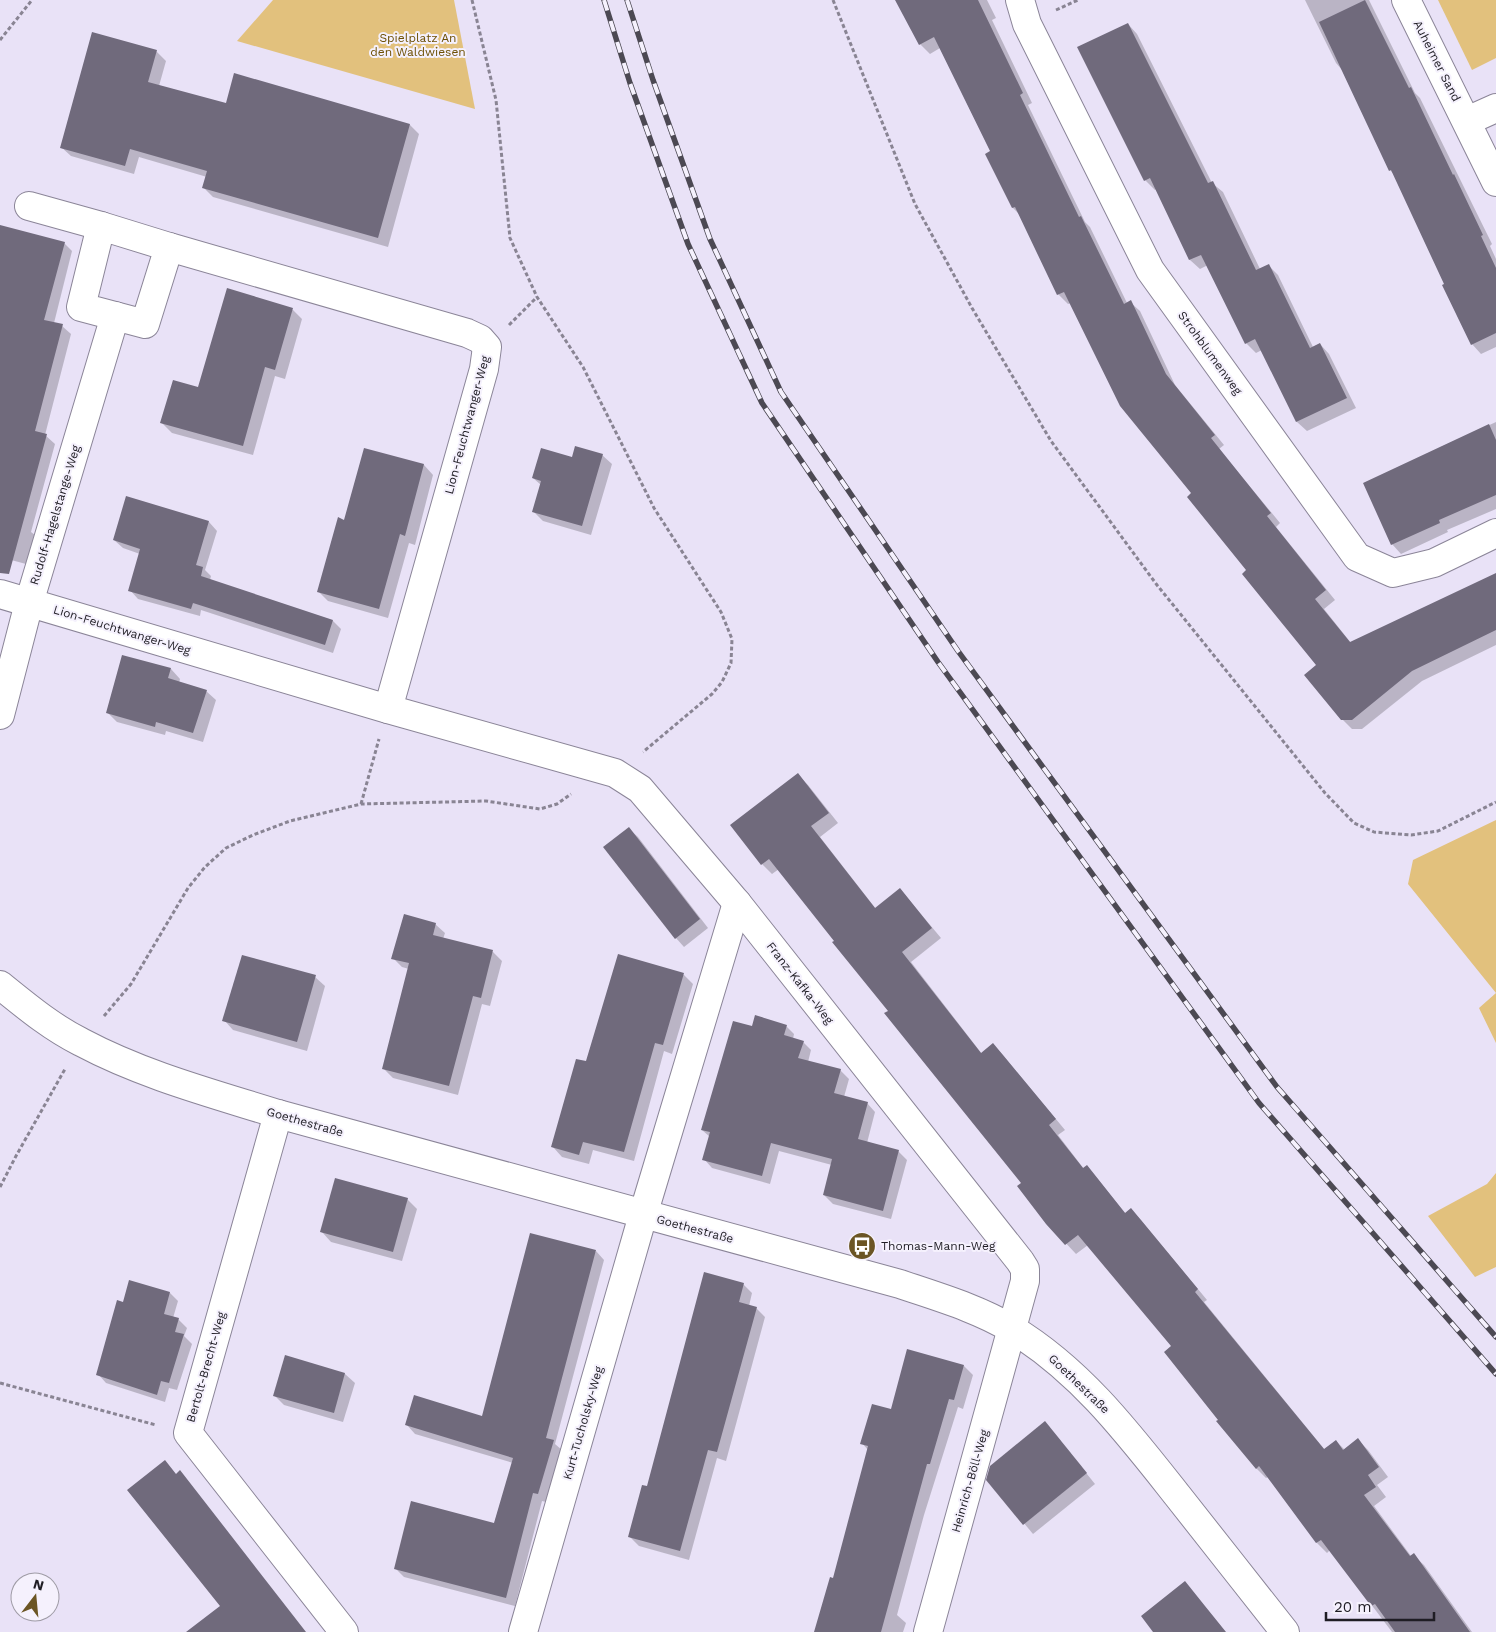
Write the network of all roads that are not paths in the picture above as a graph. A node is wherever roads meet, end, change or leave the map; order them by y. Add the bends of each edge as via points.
1 (1020, 0) edge
2 (1406, 0) edge
3 (1496, 108) edge
4 (1467, 121) junction
5 (1496, 182) edge
6 (29, 206) dead end
7 (102, 226) junction
8 (169, 247) junction
9 (115, 316) junction
10 (1496, 532) edge
11 (0, 594) edge
12 (29, 603) junction
13 (388, 709) junction
14 (0, 715) edge
15 (737, 903) junction
16 (0, 985) edge
17 (278, 1114) junction
18 (643, 1215) junction
19 (1012, 1329) junction
20 (344, 1632) edge
21 (523, 1632) edge
22 (928, 1632) edge
23 (1284, 1632) edge

1 - 10 street, Strohblumenweg via 1027,24 1150,270 1357,557 1393,573 1434,563
2 - 4 street, Auheimer Sand
3 - 4 street
4 - 5 street, Auheimer Sand
6 - 7 street
7 - 8 street
7 - 9 street via 81,306
8 - 9 street via 145,324
8 - 13 street, Lion-Feuchtwanger-Weg via 466,332 487,347 484,369
9 - 12 street, Rudolf-Hagelstange-Weg
11 - 12 street, Lion-Feuchtwanger-Weg
12 - 13 street, Lion-Feuchtwanger-Weg
12 - 14 street, Rudolf-Hagelstange-Weg
13 - 15 street, Lion-Feuchtwanger-Weg via 615,772 640,789
15 - 18 street
15 - 19 street, Franz-Kafka-Weg via 1020,1261 1025,1270 1025,1281
16 - 17 street, Goethestraße via 41,1019 130,1066
17 - 18 street, Goethestraße
17 - 20 street, Bertolt-Brecht-Weg via 188,1433
18 - 19 street, Goethestraße via 900,1284 981,1313
18 - 21 street, Kurt-Tucholsky-Weg
19 - 22 street, Heinrich-Böll-Weg
19 - 23 street, Goethestraße via 1052,1356 1130,1435

